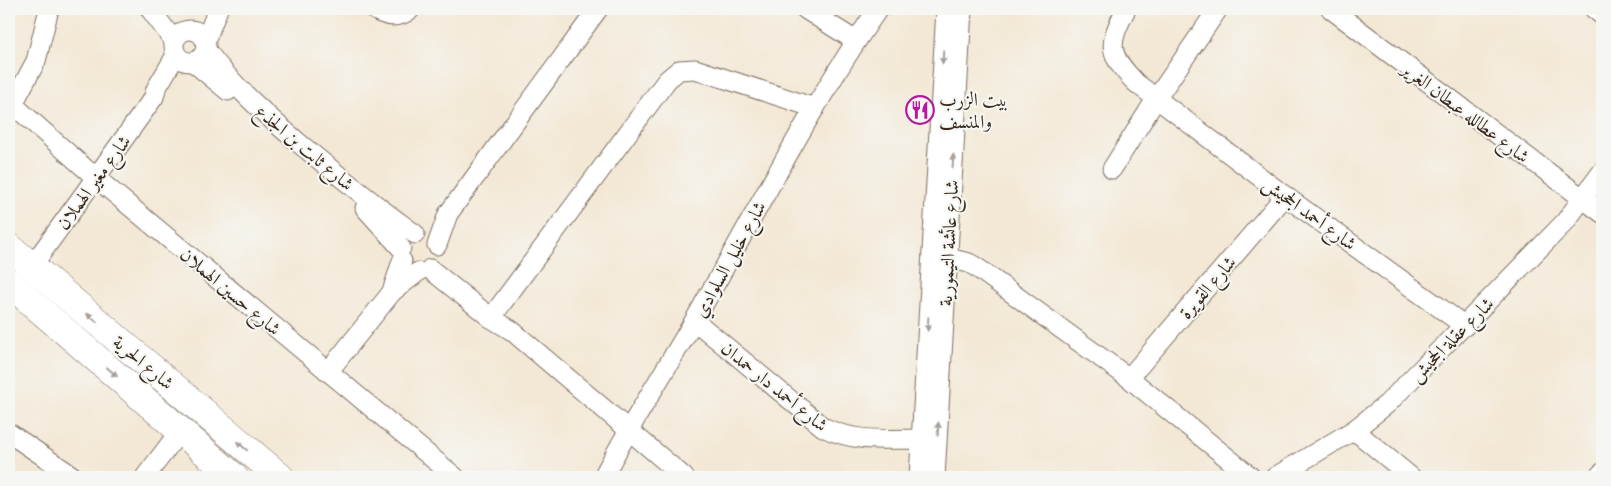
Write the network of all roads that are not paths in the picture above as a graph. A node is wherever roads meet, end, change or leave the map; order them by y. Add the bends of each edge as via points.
1 (49, 9) edge
2 (150, 9) edge
3 (159, 9) edge
4 (213, 9) edge
5 (218, 9) edge
6 (373, 9) edge
7 (411, 9) edge
8 (598, 9) edge
9 (805, 9) edge
10 (878, 9) edge
11 (946, 9) edge
12 (962, 9) edge
13 (1126, 9) edge
14 (1218, 9) edge
15 (1331, 9) edge
16 (1594, 9) edge
17 (1602, 15) edge
18 (856, 41) junction
19 (190, 47) junction
20 (1156, 99) junction
21 (11, 103) edge
22 (815, 108) junction
23 (1112, 169) dead end
24 (1602, 172) edge
25 (96, 178) junction
26 (1285, 196) junction
27 (1582, 200) junction
28 (1602, 213) edge
29 (448, 214) junction
30 (418, 234) junction
31 (9, 247) edge
32 (402, 254) junction
33 (948, 258) junction
34 (431, 261) junction
35 (32, 266) junction
36 (9, 283) edge
37 (392, 292) junction
38 (495, 315) junction
39 (695, 321) junction
40 (1465, 326) junction
41 (328, 372) junction
42 (1129, 378) junction
43 (628, 428) junction
44 (1354, 430) junction
45 (180, 431) junction
46 (9, 433) edge
47 (922, 439) junction
48 (1602, 473) edge
49 (74, 477) edge
50 (145, 477) edge
51 (234, 477) edge
52 (280, 477) edge
53 (456, 477) edge
54 (603, 477) edge
55 (684, 477) edge
56 (920, 477) edge
57 (935, 477) edge
58 (1250, 477) edge
59 (1275, 477) edge
60 (1411, 477) edge
61 (1598, 477) edge

1 - 21 street via 36,61
2 - 19 street, شارع ثابت بن الجذع
3 - 19 street, شارع ثابت بن الجذع
4 - 19 street, شارع مغير الهملان
5 - 19 street, شارع مغير الهملان
6 - 7 street via 390,16 405,14
8 - 29 street
9 - 18 street
10 - 18 street, شارع خليل السلوادي
11 -> 47 street, شارع عائشة التيمورية
33 -> 12 street, شارع عائشة التيمورية
13 - 20 street, شارع أحمد الجحيش via 1112,39 1114,55 1123,70
14 - 20 street
15 - 27 street, شارع عطالله عبطان الغرير
16 - 17 street
18 - 22 street, شارع خليل السلوادي
19 - 25 street, شارع مغير الهملان
19 - 30 street, شارع ثابت بن الجذع via 366,199
19 - 32 street, شارع ثابت بن الجذع via 339,184
20 - 23 street
20 - 26 street, شارع أحمد الجحيش
21 - 25 street, شارع حسين الهملان
22 - 38 street via 695,69 679,70 667,80
22 - 39 street, شارع خليل السلوادي
24 - 27 street, شارع عقلة الجحيش
25 - 35 street, شارع مغير الهملان
25 - 41 street, شارع حسين الهملان
26 - 40 street, شارع أحمد الجحيش
26 - 42 street, شارع القويرة
27 - 28 street, شارع عطالله عبطان الغرير
27 - 40 street, شارع عقلة الجحيش via 1565,222
29 - 30 street
29 - 34 street
30 - 32 street via 409,237
30 - 34 street via 433,240
31 - 35 highway, شارع الحرية
32 - 34 street via 406,266
32 - 37 street
33 - 42 street via 976,267
57 -> 33 street, شارع عائشة التيمورية
34 - 37 street
34 - 38 street
52 -> 35 highway, شارع الحرية
36 -> 45 highway, شارع الحرية
37 - 41 street
38 - 43 street
39 - 43 street, شارع خليل السلوادي
39 - 47 street, شارع أحمد دار حمدان via 823,426 838,434 852,438
40 - 44 street, شارع عقلة الجحيش via 1387,404
41 - 53 street, شارع حسين الهملان
42 - 58 street
43 - 54 street, شارع خليل السلوادي
43 - 55 street
44 - 59 street, شارع عقلة الجحيش
44 - 60 street
45 - 50 street
45 - 51 highway, شارع الحرية
46 - 49 street
47 - 56 street, شارع عائشة التيمورية
48 - 61 street

